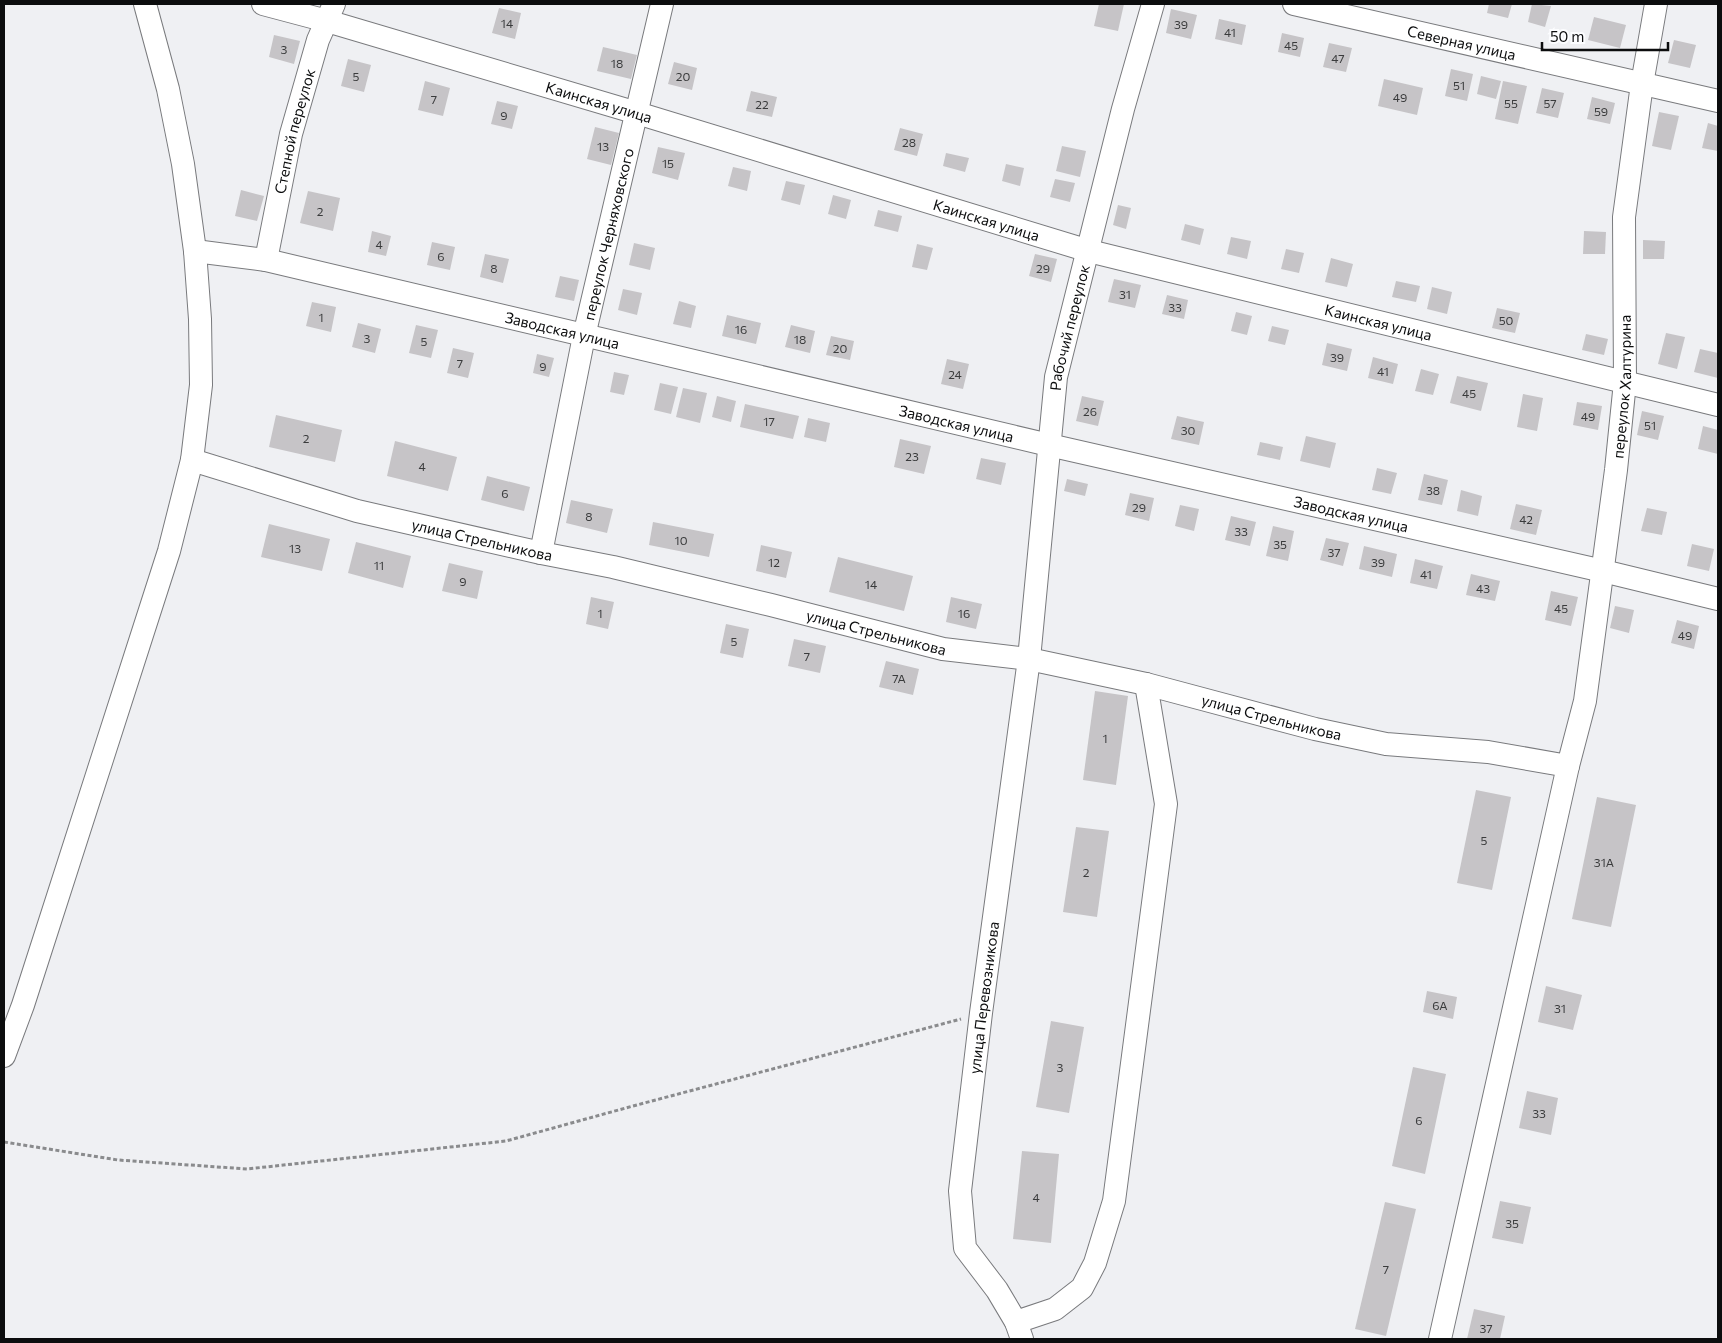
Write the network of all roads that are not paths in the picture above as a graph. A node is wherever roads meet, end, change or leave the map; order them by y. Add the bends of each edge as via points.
1 (145, 4) edge
2 (263, 4) edge
3 (662, 4) edge
4 (1153, 4) edge
5 (1294, 4) edge
6 (1656, 4) edge
7 (331, 12) edge
8 (1642, 84) junction
9 (1718, 101) edge
10 (637, 113) junction
11 (195, 251) junction
12 (1089, 251) junction
13 (266, 260) junction
14 (584, 336) junction
15 (1625, 382) junction
16 (1718, 405) edge
17 (1048, 445) junction
18 (192, 460) junction
19 (541, 553) junction
20 (1603, 571) junction
21 (1718, 599) edge
22 (1029, 659) junction
23 (1146, 684) junction
24 (1568, 766) junction
25 (4, 1056) edge
26 (1019, 1331) edge
27 (1440, 1339) edge

1 - 11 street via 168,89
2 - 7 street, Каинская улица
3 - 10 street, переулок Черняховского
4 - 12 street, Рабочий переулок via 1123,109
5 - 8 street, Северная улица
6 - 8 street, переулок Халтурина
7 - 10 street, Каинская улица
7 - 13 street, Степной переулок via 318,40 291,134
8 - 9 street, Северная улица
8 - 15 street, переулок Халтурина via 1624,217
10 - 12 street, Каинская улица
10 - 14 street, переулок Черняховского
11 - 13 street, Заводская улица
11 - 18 street via 201,385
12 - 15 street, Каинская улица
12 - 17 street, Рабочий переулок via 1056,377
13 - 14 street, Заводская улица
14 - 17 street, Заводская улица
14 - 19 street, переулок Черняховского
15 - 16 street, Каинская улица
15 - 20 street, переулок Халтурина
17 - 20 street, Заводская улица
17 - 22 street, Рабочий переулок
18 - 19 street, улица Стрельникова via 357,512
18 - 25 street via 169,551
19 - 22 street, улица Стрельникова via 772,604 943,649
20 - 21 street, Заводская улица
20 - 24 street, переулок Халтурина via 1585,701
22 - 23 street, улица Стрельникова
22 - 26 street, улица Перевозникова via 960,1191 965,1248 996,1290
23 - 24 street, улица Стрельникова via 1315,729 1386,744 1488,752
23 - 26 street via 1166,804 1114,1201 1096,1263 1082,1288
24 - 27 street, переулок Халтурина

